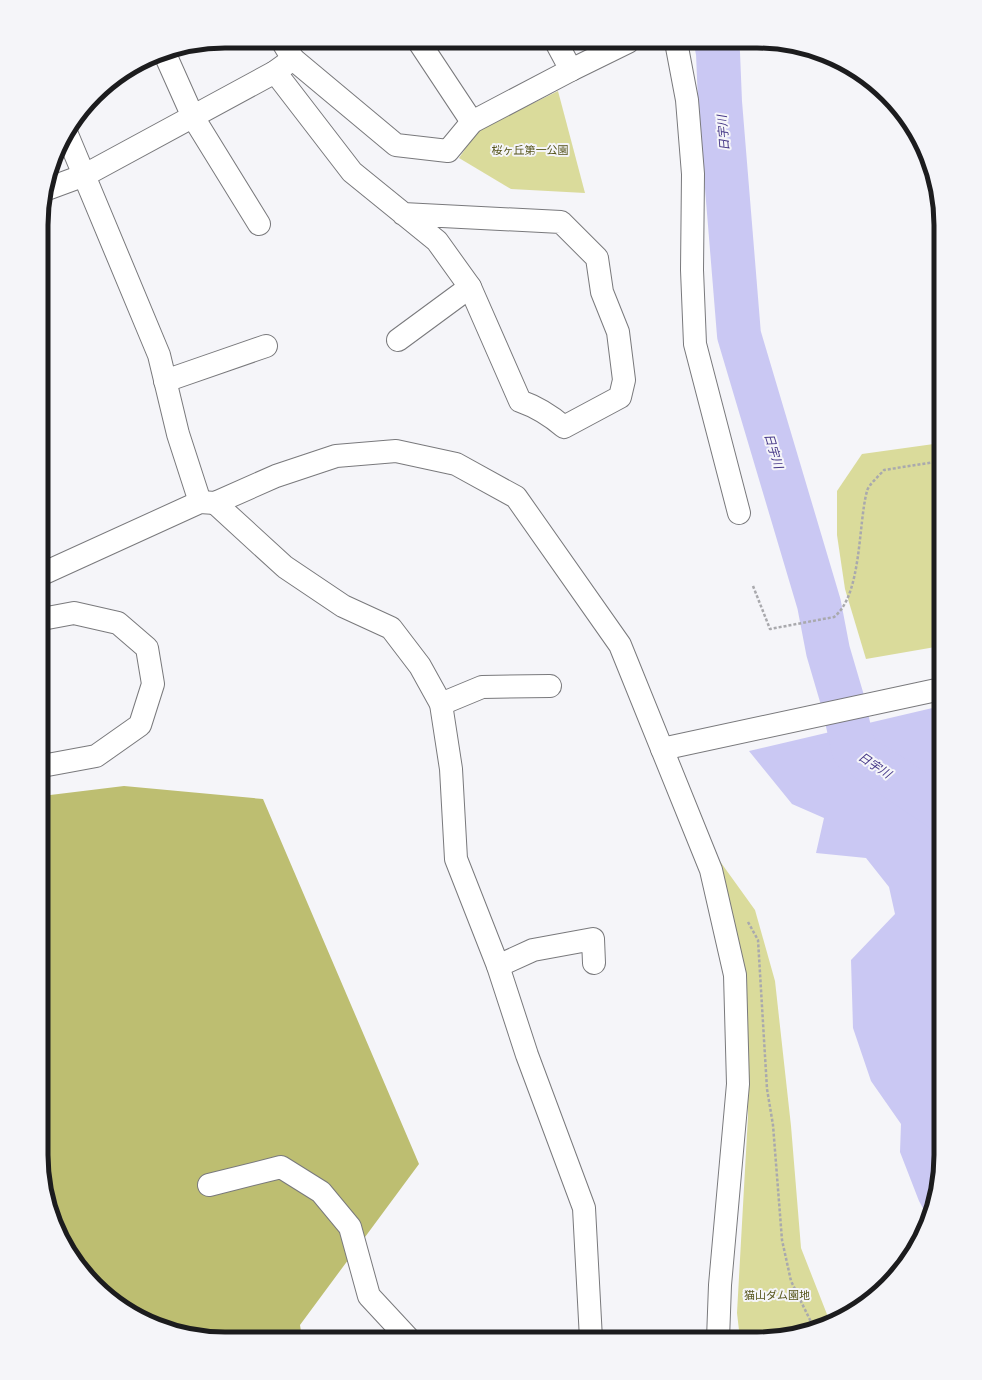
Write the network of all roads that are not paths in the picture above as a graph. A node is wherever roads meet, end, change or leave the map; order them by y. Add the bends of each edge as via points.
1 (286, 48) edge
2 (423, 48) edge
3 (559, 48) edge
4 (616, 48) edge
5 (677, 48) edge
6 (166, 58) edge
7 (293, 59) junction
8 (571, 70) junction
9 (275, 72) junction
10 (192, 117) junction
11 (472, 122) junction
12 (70, 141) edge
13 (85, 175) junction
14 (52, 187) edge
15 (403, 214) junction
16 (259, 224) dead end
17 (470, 287) junction
18 (398, 340) dead end
19 (266, 346) dead end
20 (165, 381) junction
21 (207, 502) junction
22 (739, 513) dead end
23 (48, 571) edge
24 (48, 618) edge
25 (550, 686) dead end
26 (934, 691) edge
27 (441, 704) junction
28 (671, 748) junction
29 (48, 765) edge
30 (594, 963) dead end
31 (498, 966) junction
32 (209, 1185) dead end
33 (402, 1332) edge
34 (590, 1332) edge
35 (718, 1332) edge

1 - 7 street
2 - 11 street
3 - 8 street
4 - 8 street
5 - 22 street via 687,100 693,174 694,344
6 - 10 street
7 - 9 street
7 - 11 street via 396,145 448,151
8 - 11 street
9 - 10 street
9 - 15 street via 352,172
10 - 13 street
10 - 16 street
12 - 13 street
13 - 14 street
13 - 20 street via 159,355
15 - 17 street via 437,241
15 - 17 street via 561,222 597,258 602,292 618,332 624,380 620,397 564,427 552,416 520,401
17 - 18 street
19 - 20 street
20 - 21 street via 178,434
21 - 23 street
21 - 27 street via 285,567 343,606 391,628 420,666
21 - 28 street via 336,456 396,451 456,464 516,497 620,646
24 - 29 street via 74,613 118,622 147,648 153,684 140,725 96,756
25 - 27 street via 482,687
26 - 28 street
27 - 31 street via 451,769 456,859
28 - 35 street via 711,870 735,975 738,1084
30 - 31 street via 593,939 532,950
31 - 34 street via 527,1055 584,1208
32 - 33 street via 281,1167 321,1192 350,1227 368,1296

